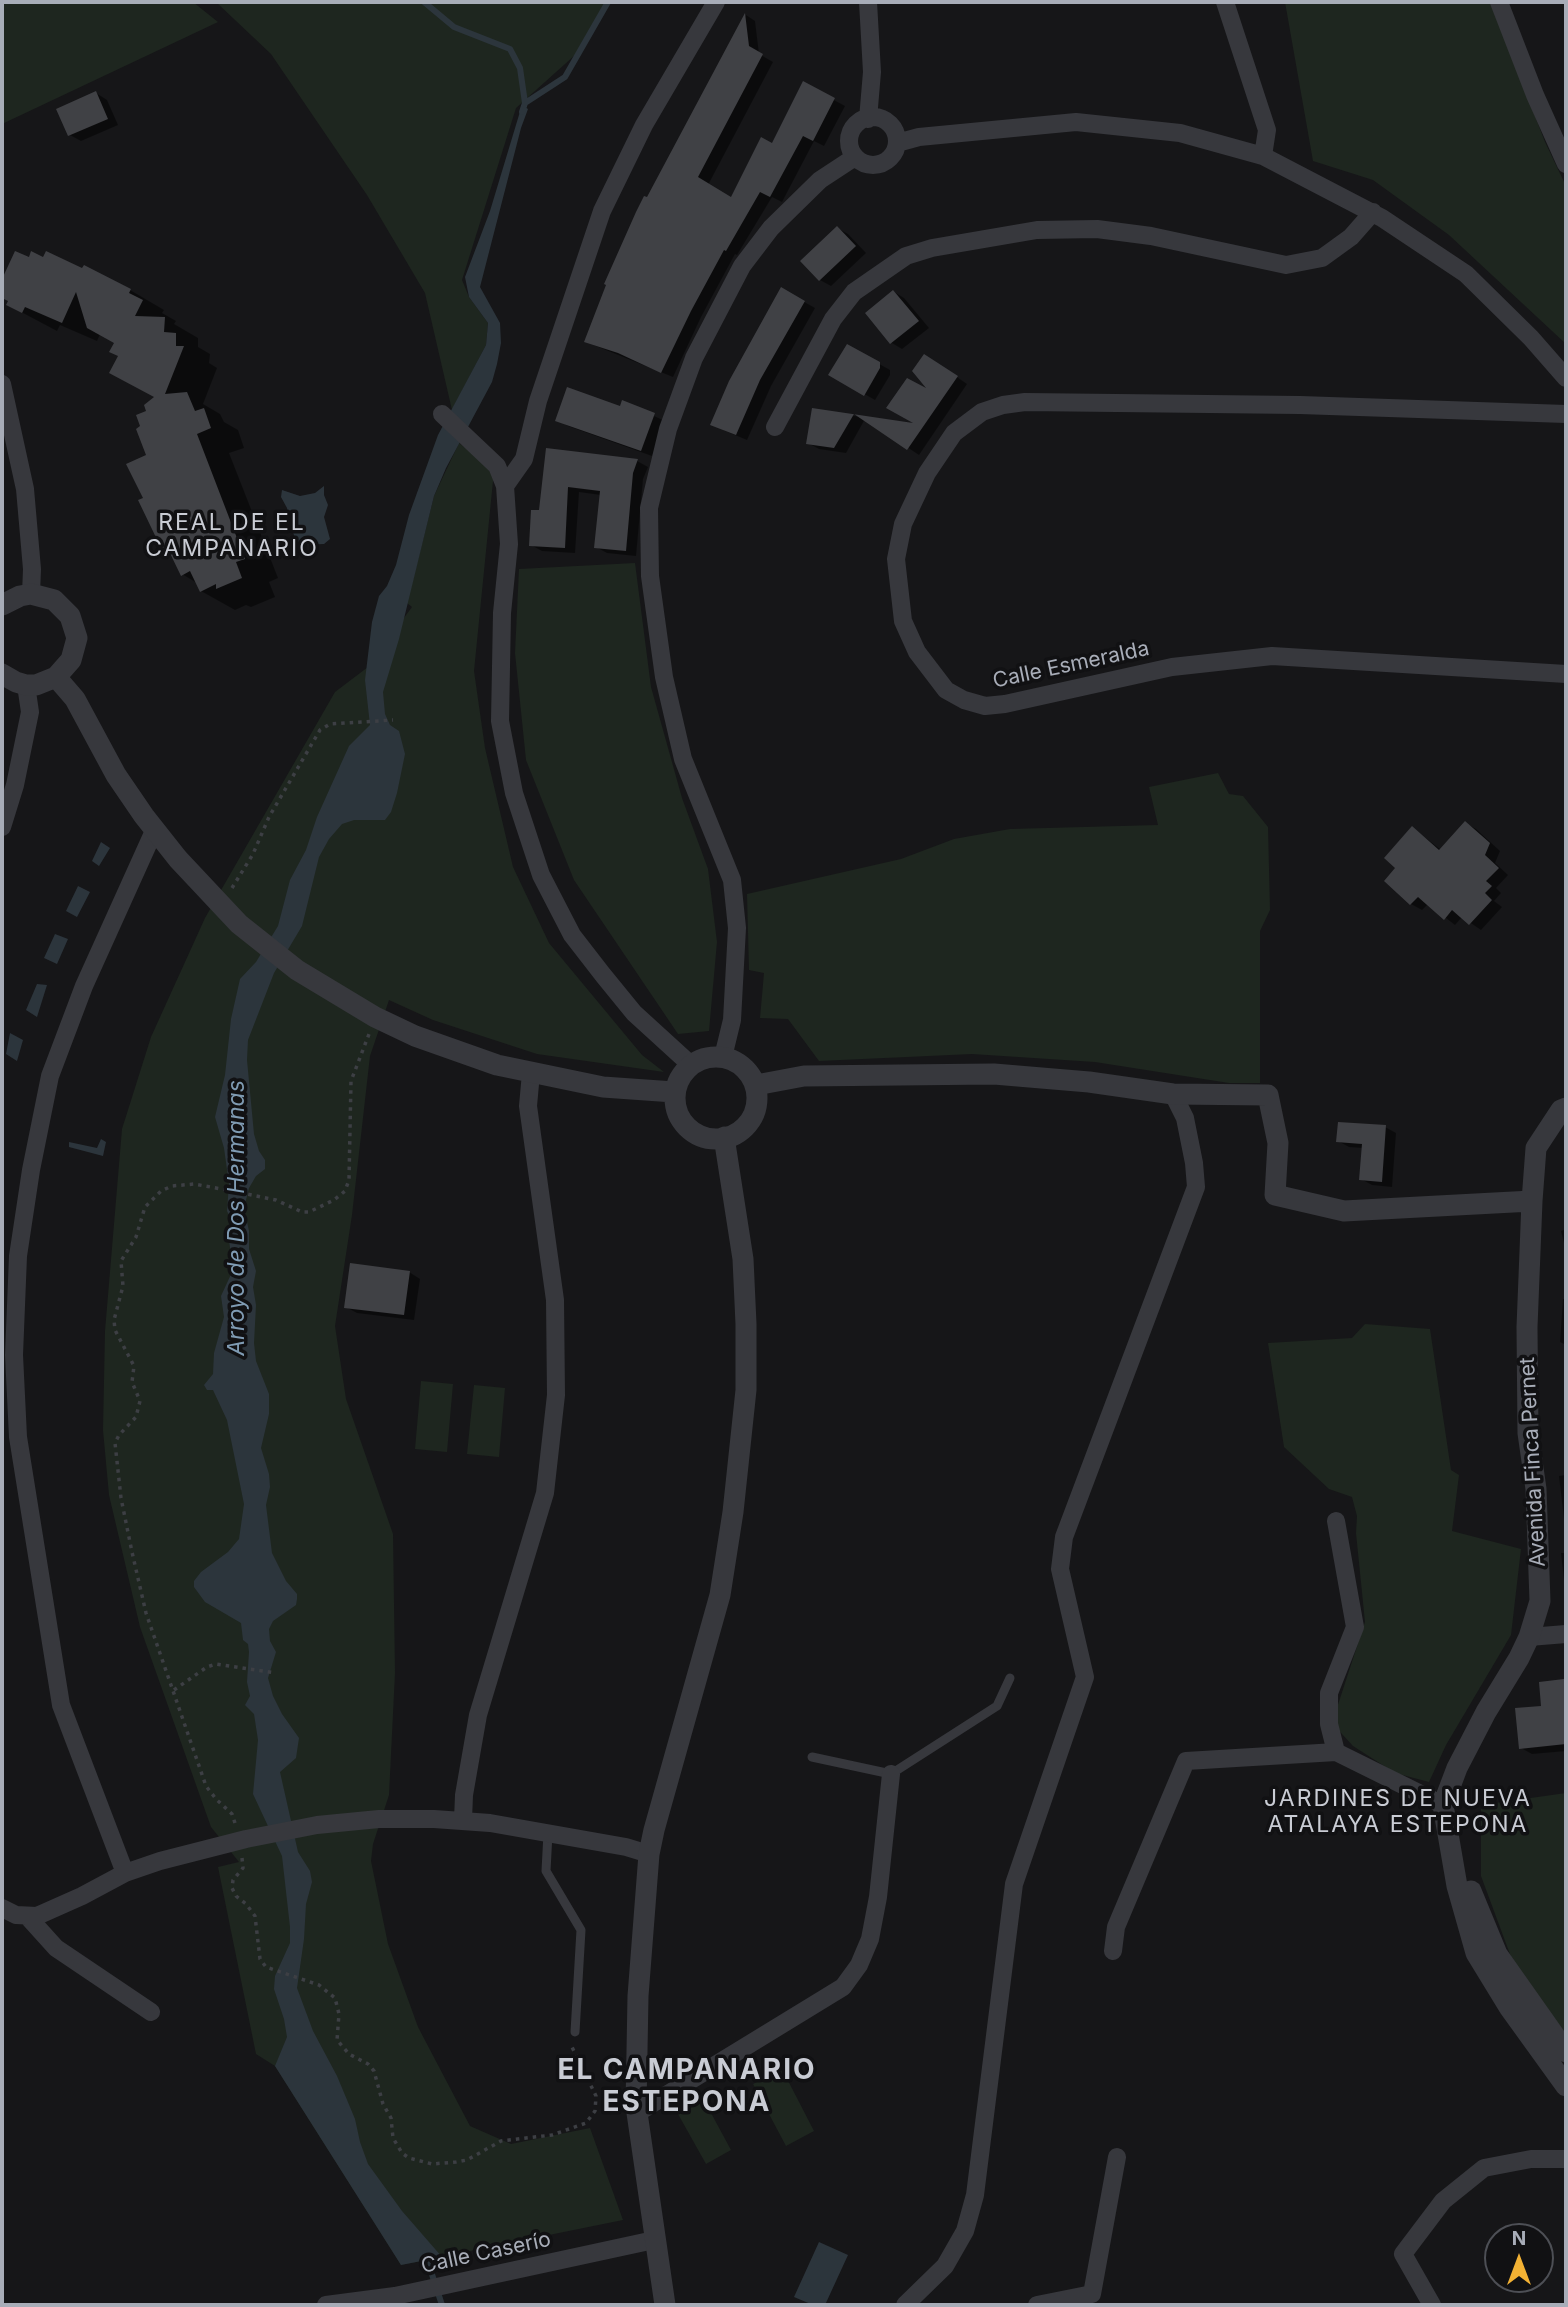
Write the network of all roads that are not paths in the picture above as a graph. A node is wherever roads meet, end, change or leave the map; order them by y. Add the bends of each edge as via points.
1 (716, 2) edge
2 (868, 2) edge
3 (1225, 2) edge
4 (1502, 3) edge
5 (868, 119) junction
6 (897, 143) junction
7 (1264, 156) junction
8 (855, 157) junction
9 (1566, 164) edge
10 (1373, 212) junction
11 (1566, 378) edge
12 (2, 384) edge
13 (442, 414) dead end
14 (1566, 414) edge
15 (775, 427) dead end
16 (505, 486) junction
17 (31, 594) junction
18 (2, 605) edge
19 (2, 674) edge
20 (1566, 674) edge
21 (56, 677) junction
22 (26, 685) junction
23 (2, 827) edge
24 (155, 831) junction
25 (723, 1057) junction
26 (691, 1065) junction
27 (531, 1073) junction
28 (755, 1085) junction
29 (674, 1092) junction
30 (1173, 1094) junction
31 (1566, 1108) edge
32 (724, 1137) junction
33 (1532, 1201) junction
34 (1336, 1521) dead end
35 (1566, 1634) edge
36 (1529, 1637) junction
37 (1010, 1678) dead end
38 (1336, 1752) junction
39 (812, 1757) dead end
40 (891, 1774) junction
41 (1443, 1805) junction
42 (463, 1820) junction
43 (548, 1833) junction
44 (649, 1854) junction
45 (125, 1873) junction
46 (2, 1908) edge
47 (27, 1917) junction
48 (1113, 1951) dead end
49 (151, 2012) dead end
50 (575, 2032) road end
51 (1566, 2052) edge
52 (1566, 2086) edge
53 (637, 2113) junction
54 (1116, 2157) dead end
55 (1566, 2159) edge
56 (654, 2240) junction
57 (326, 2305) edge
58 (665, 2305) edge
59 (905, 2305) edge
60 (1037, 2305) edge
61 (1432, 2305) edge

1 - 16 street via 644,125 602,211 538,401 524,459
2 - 5 street via 872,72
3 - 7 street via 1267,130
4 - 9 street via 1535,96
5 - 6 street via 888,123
5 - 8 street via 860,121 850,134
6 - 7 street via 1076,122 1180,133
6 - 8 street via 891,158 884,162 868,165
7 - 10 street
8 - 25 street via 820,180 771,228 741,266 694,358 668,429 649,508 650,576 664,677 683,760 732,880 737,928 732,1020
10 - 11 street via 1466,274
10 - 15 street via 1352,237 1322,258 1286,265 1097,229 1037,230 932,248 906,257 854,292 833,319
12 - 17 street via 25,489
13 - 16 street via 497,466
14 - 20 street, Calle Esmeralda via 1300,405 1003,405 982,412 954,433 927,473 903,524 896,559 903,621 917,652 946,690 985,706 1172,667 1272,656
16 - 26 street via 509,544 500,721 514,793 541,875 572,934 634,1013
17 - 18 street
17 - 21 street via 54,600 75,627 71,660
19 - 22 street
21 - 22 street
21 - 24 street via 75,699 116,775
22 - 23 street via 30,712
24 - 27 street via 239,924 297,970 415,1036
24 - 45 street via 84,986 50,1076 18,1256 14,1355 18,1437 61,1704
25 - 26 street
25 - 28 street via 740,1064
26 - 29 street
27 - 29 street via 603,1087
27 - 42 street via 528,1105 555,1300 556,1395 545,1493 478,1715
28 - 30 street via 804,1076 994,1074
28 - 32 street via 758,1098 750,1122
29 - 32 street via 683,1123 704,1137
30 - 33 street via 1268,1095 1278,1143 1275,1195 1344,1211
30 - 59 street via 1185,1118 1196,1188 1064,1537 1060,1569 1085,1677 1014,1884 975,2195 965,2231 945,2266
31 - 33 street, Avenida Finca Pernet via 1536,1148
32 - 44 street via 743,1259 746,1390 720,1595
33 - 36 street, Avenida Finca Pernet via 1528,1433 1536,1489 1540,1601
34 - 38 street via 1355,1627 1329,1693 1329,1724
35 - 36 street
36 - 41 street, Avenida Finca Pernet via 1463,1757
37 - 40 lane via 997,1706
38 - 41 street
38 - 48 street via 1186,1761 1115,1927
39 - 40 lane
40 - 53 street via 870,1940 843,1987
41 - 51 street via 1474,1902 1497,1954
41 - 52 street via 1475,1953
42 - 43 street
42 - 45 street via 379,1819 317,1825
43 - 44 street
43 - 50 lane via 546,1871 581,1930
44 - 53 street via 638,1996
45 - 47 street via 48,1912
46 - 47 street
47 - 49 street via 56,1948
53 - 56 street
54 - 60 street via 1092,2294
55 - 61 street via 1531,2159 1484,2168 1443,2201 1403,2254
56 - 57 street, Calle Caserío via 401,2295
56 - 58 street

